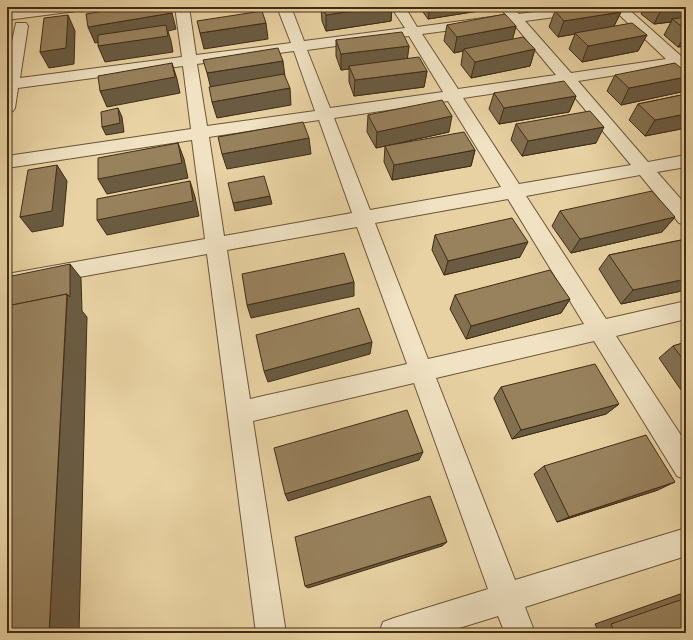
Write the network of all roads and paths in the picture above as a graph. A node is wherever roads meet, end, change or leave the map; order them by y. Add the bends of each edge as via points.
1 (76, 7) edge
2 (182, 7) edge
3 (284, 7) edge
4 (398, 7) edge
5 (600, 7) edge
6 (618, 7) edge
7 (511, 13) edge
8 (7, 16) edge
9 (25, 16) edge
10 (413, 32) junction
11 (299, 46) junction
12 (189, 61) junction
13 (683, 63) edge
14 (566, 78) junction
15 (11, 84) junction
16 (453, 95) junction
17 (7, 108) edge
18 (324, 114) junction
19 (200, 133) junction
20 (686, 161) edge
21 (7, 162) edge
22 (644, 169) junction
23 (513, 192) junction
24 (686, 218) edge
25 (364, 219) junction
26 (215, 245) junction
27 (7, 282) edge
28 (686, 310) edge
29 (600, 330) junction
30 (421, 371) junction
31 (239, 412) junction
32 (686, 467) edge
33 (686, 542) edge
34 (506, 598) junction
35 (271, 633) edge
36 (394, 633) edge
37 (520, 633) edge

1 - 9 street
2 - 12 street
3 - 11 street
4 - 10 street
5 - 7 street
6 - 13 street
7 - 10 street
7 - 14 street
8 - 9 street
9 - 15 street
10 - 11 street
10 - 16 street
11 - 12 street
11 - 18 street
12 - 15 street
12 - 19 street
13 - 14 street
14 - 16 street
14 - 22 street
15 - 17 street
16 - 18 street
16 - 23 street
18 - 19 street
18 - 25 street
19 - 21 street
19 - 26 street
20 - 22 street
22 - 23 street
22 - 24 street
23 - 25 street
23 - 29 street
25 - 26 street
25 - 30 street
26 - 27 street
26 - 31 street
28 - 29 street
29 - 30 street
29 - 32 street
30 - 31 street
30 - 34 street
31 - 35 street
33 - 34 street
34 - 36 street
34 - 37 street

